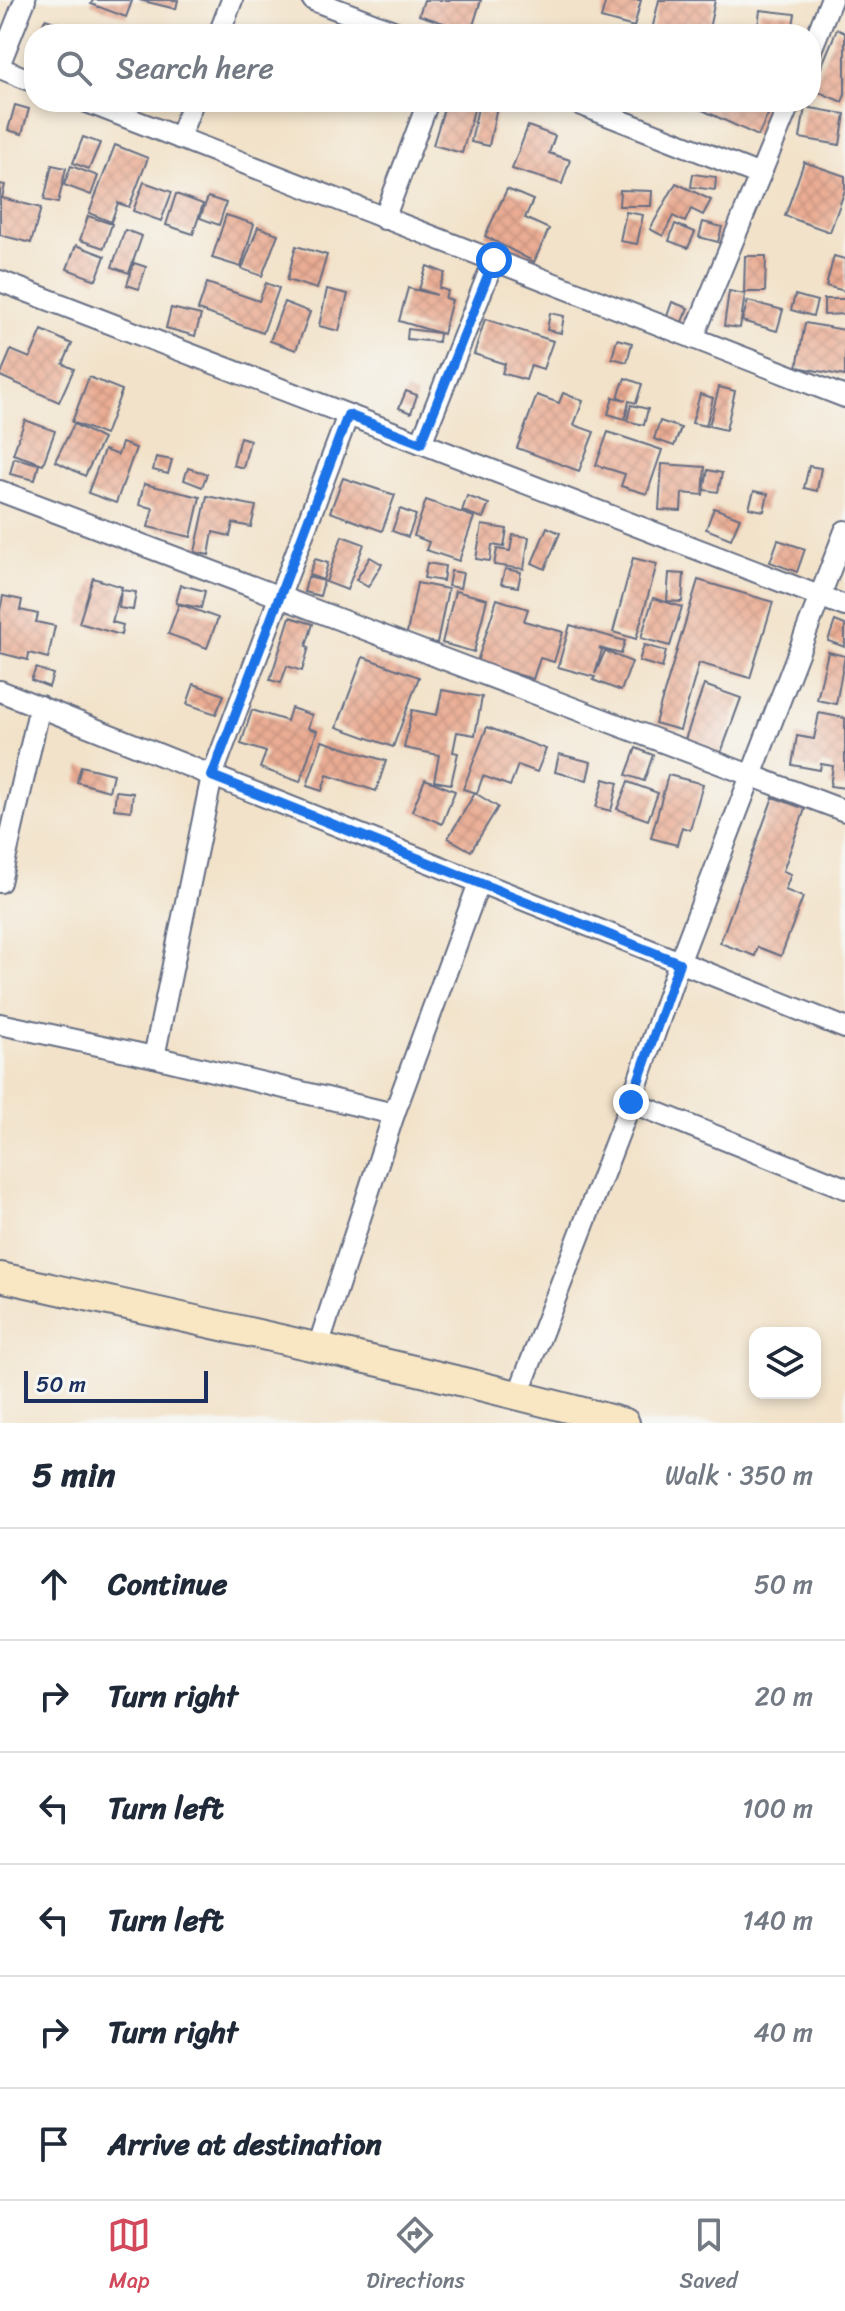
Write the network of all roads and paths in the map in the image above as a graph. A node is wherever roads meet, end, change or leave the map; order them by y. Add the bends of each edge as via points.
1 (25, 0) edge
2 (232, 0) edge
3 (313, 0) edge
4 (831, 0) edge
5 (223, 24) edge
6 (375, 24) edge
7 (821, 25) edge
8 (0, 66) edge
9 (24, 77) edge
10 (113, 112) edge
11 (189, 112) edge
12 (424, 112) edge
13 (599, 112) edge
14 (786, 112) edge
15 (179, 138) junction
16 (760, 175) junction
17 (384, 219) junction
18 (494, 260) junction
19 (0, 281) edge
20 (693, 338) junction
21 (845, 397) edge
22 (348, 415) junction
23 (421, 443) junction
24 (0, 491) edge
25 (845, 531) edge
26 (279, 596) junction
27 (820, 596) junction
28 (845, 606) edge
29 (0, 691) edge
30 (40, 706) junction
31 (751, 775) junction
32 (212, 776) junction
33 (845, 811) edge
34 (0, 882) edge
35 (479, 883) junction
36 (679, 963) junction
37 (0, 1024) edge
38 (845, 1028) edge
39 (154, 1057) junction
40 (631, 1102) junction
41 (394, 1114) junction
42 (845, 1188) edge
43 (0, 1277) edge
44 (318, 1347) junction
45 (518, 1395) junction
46 (625, 1423) edge

1 - 8 street
2 - 5 street
3 - 6 street
4 - 7 street
8 - 9 street
10 - 15 street
11 - 15 street
12 - 17 street
13 - 16 street
14 - 16 street
15 - 17 street
16 - 20 street
17 - 18 street
18 - 20 street
18 - 23 street
19 - 22 street
20 - 21 street
22 - 23 street
22 - 26 street
23 - 27 street
24 - 26 street
25 - 27 street
26 - 31 street
26 - 32 street
27 - 28 street
27 - 31 street
29 - 30 street
30 - 32 street
30 - 34 street
31 - 33 street
31 - 36 street
32 - 35 street
32 - 39 street
35 - 36 street
35 - 41 street
36 - 38 street
36 - 40 street
37 - 39 street
39 - 41 street
40 - 42 street
40 - 45 street
41 - 44 street
43 - 44 street
44 - 45 street
45 - 46 street

